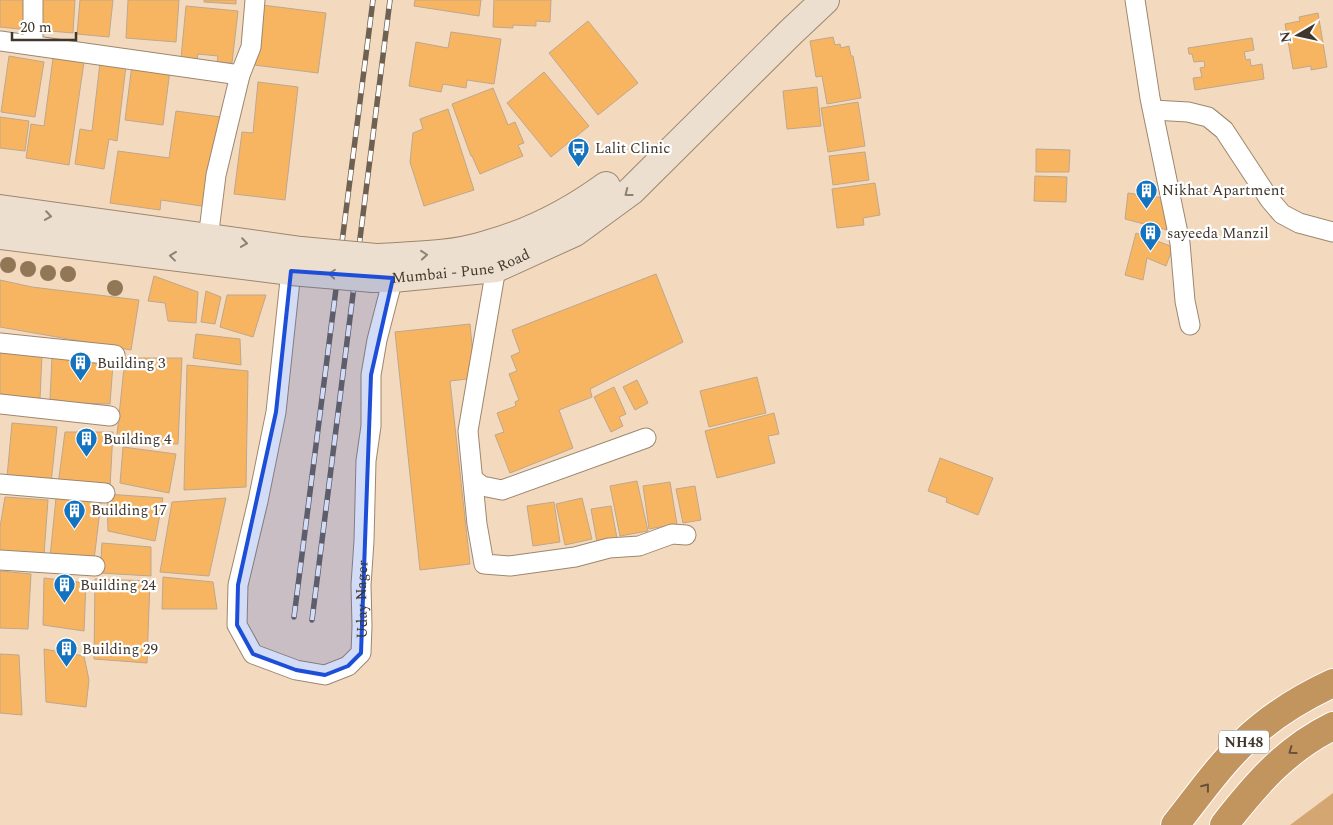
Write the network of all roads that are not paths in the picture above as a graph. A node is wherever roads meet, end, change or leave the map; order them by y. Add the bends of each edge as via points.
1 (33, 0) edge
2 (255, 0) edge
3 (800, 0) edge
4 (825, 0) edge
5 (1135, 0) edge
6 (0, 41) edge
7 (33, 45) junction
8 (757, 54) junction
9 (240, 74) junction
10 (1153, 110) junction
11 (0, 209) edge
12 (1333, 232) edge
13 (0, 235) edge
14 (208, 239) junction
15 (296, 261) junction
16 (496, 268) junction
17 (381, 271) junction
18 (1190, 325) dead end
19 (0, 343) edge
20 (115, 355) dead end
21 (0, 404) edge
22 (110, 416) dead end
23 (646, 438) dead end
24 (473, 479) junction
25 (0, 484) edge
26 (105, 494) dead end
27 (686, 535) dead end
28 (0, 560) edge
29 (95, 566) dead end
30 (1333, 683) edge
31 (1333, 726) edge
32 (1175, 825) edge
33 (1224, 825) edge

1 - 7 street
2 - 9 street via 251,46
3 - 8 main road, Mumbai - Pune Road
4 - 8 main road, Mumbai - Pune Road
5 - 10 street
6 - 7 street
7 - 9 street
8 -> 16 main road, Mumbai - Pune Road via 631,191 575,232
17 -> 8 main road, Mumbai - Pune Road via 429,256 485,246 536,228 579,206 635,165
9 - 14 street via 216,175
10 - 12 street via 1208,117 1224,130 1282,214 1299,223
10 - 18 street via 1180,242
11 -> 14 main road, Mumbai - Pune Road
15 -> 13 main road, Mumbai - Pune Road
14 -> 15 main road, Mumbai - Pune Road
15 - 17 main road, Mumbai - Pune Road, bridge
15 - 17 street, Uday Nager via 276,412 238,585 237,625 253,654 296,670 325,675 348,666 361,653 366,461
16 - 17 main road, Mumbai - Pune Road
16 - 24 street via 468,431
19 - 20 street
21 - 22 street
23 - 24 street via 502,490 482,486
24 - 27 street via 476,524 484,564 510,566 575,557 609,548 639,546 672,534
25 - 26 street
28 - 29 street
32 -> 30 highway, NH48 via 1228,758 1260,728 1288,707
31 -> 33 highway, NH48 via 1284,757

